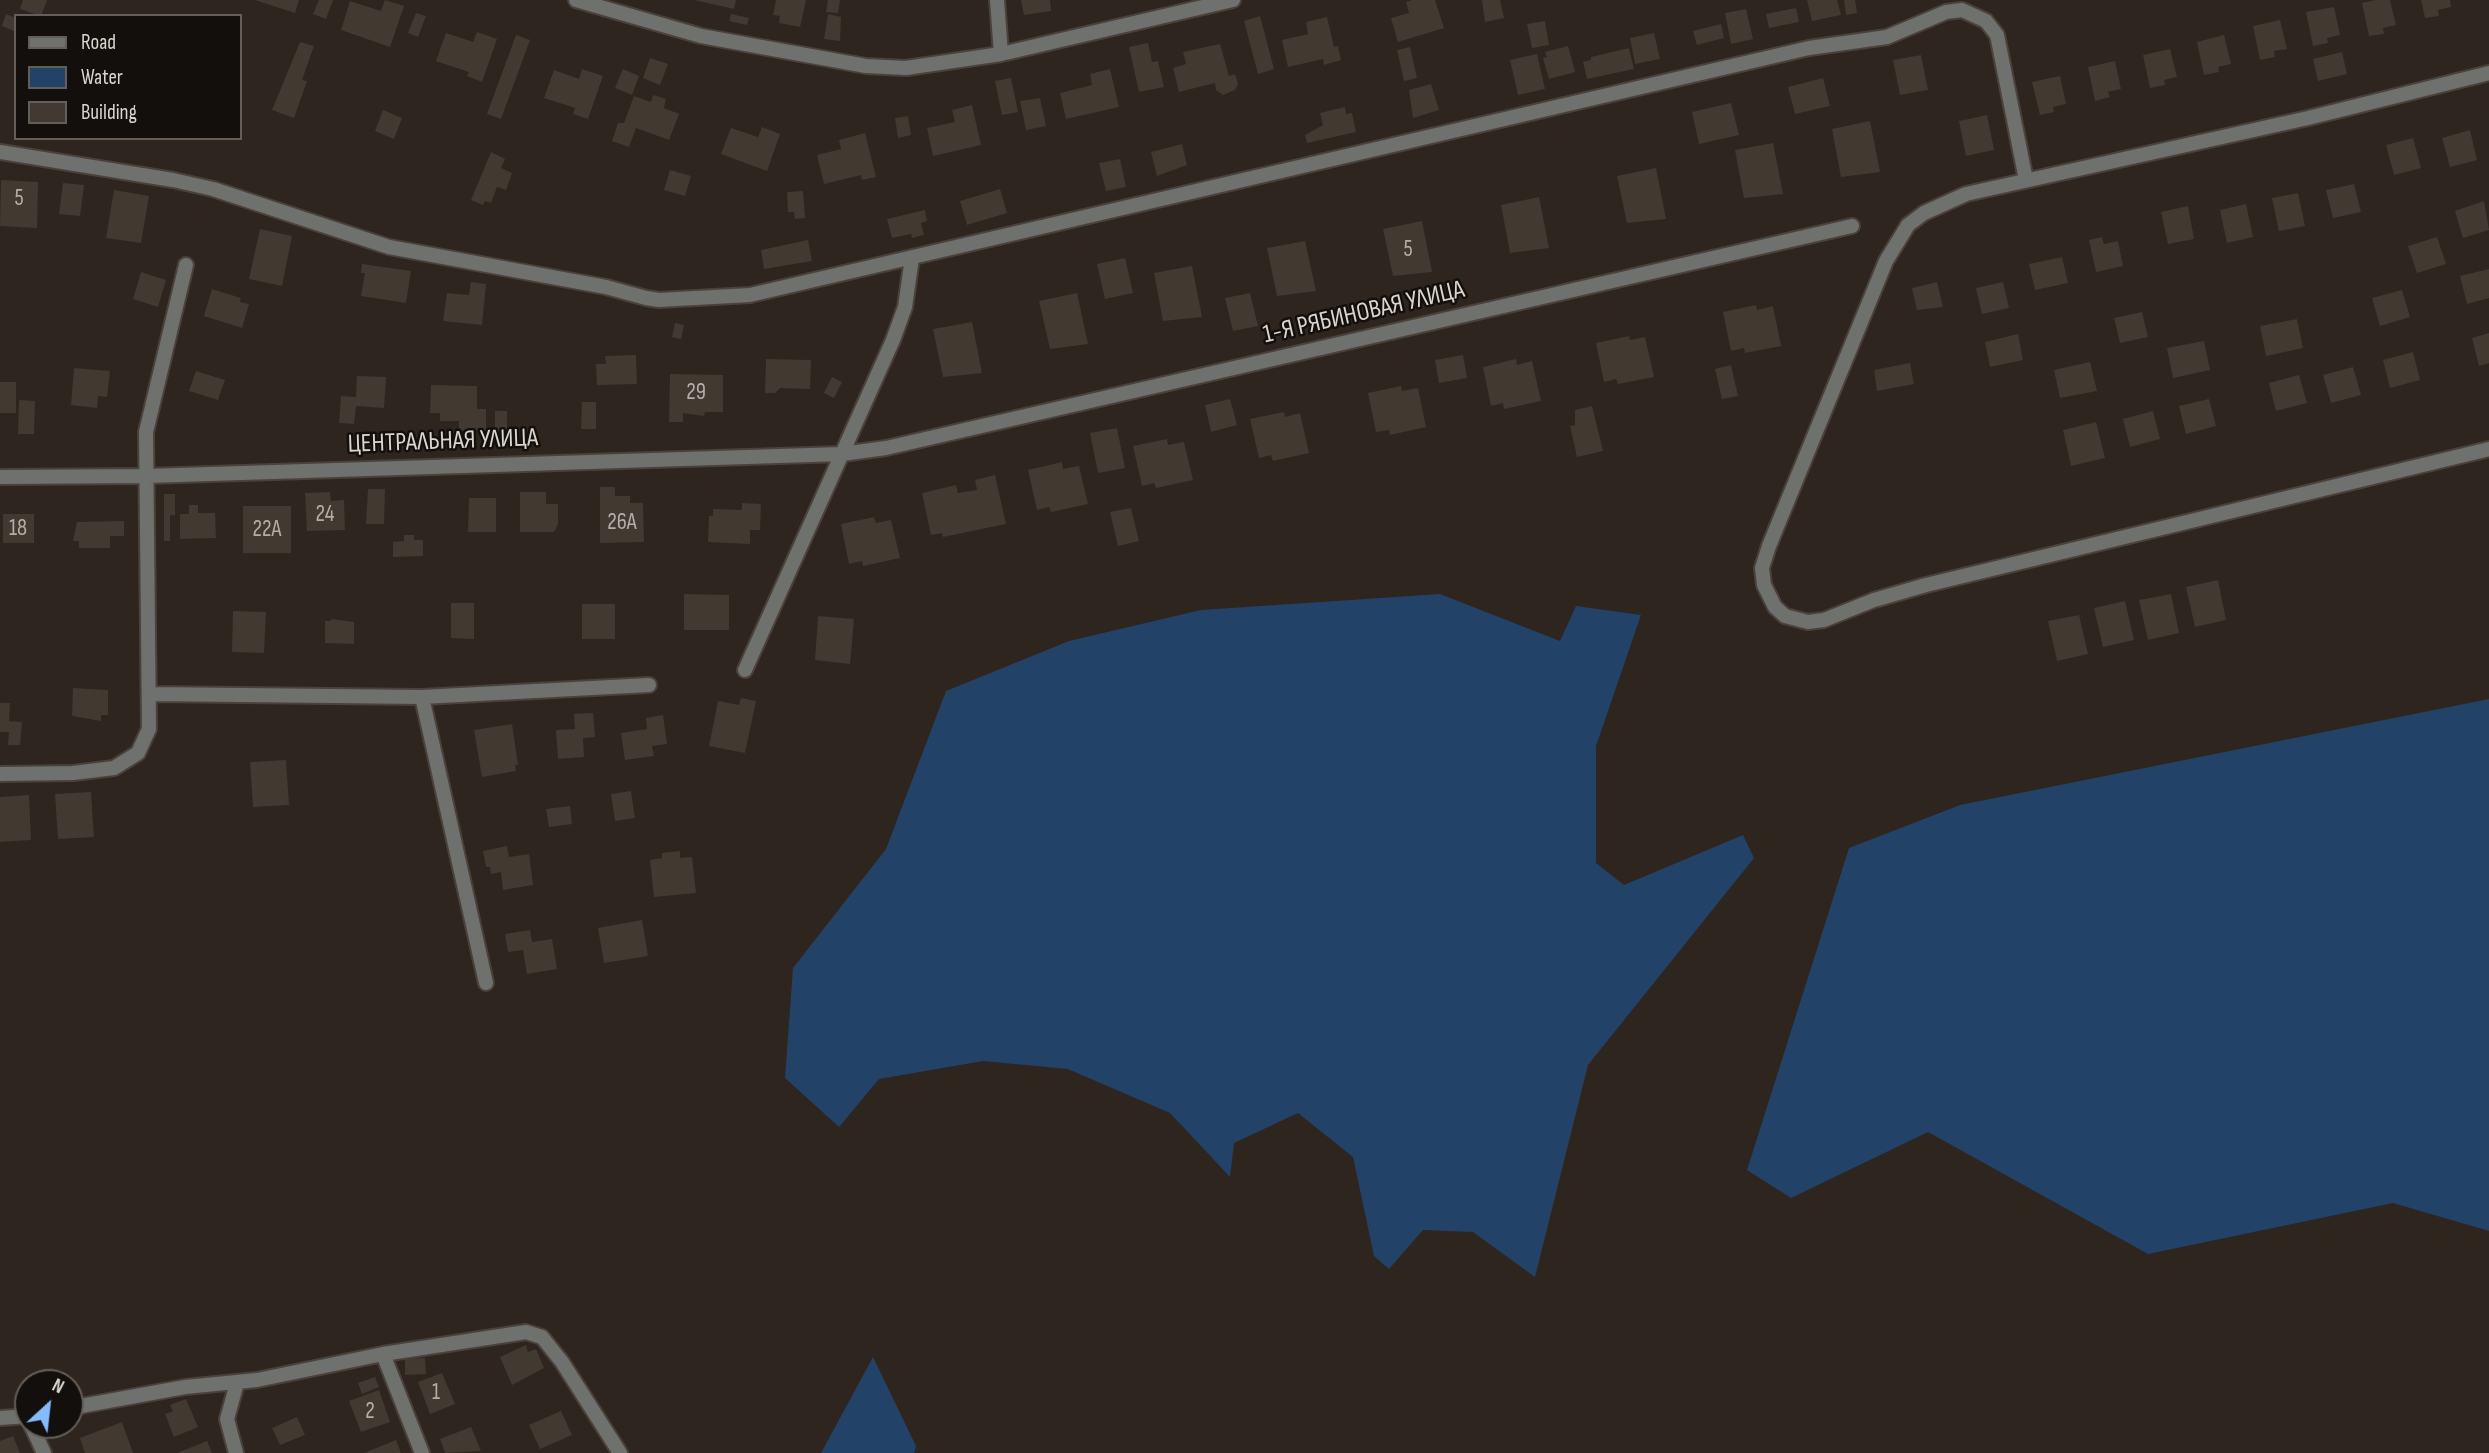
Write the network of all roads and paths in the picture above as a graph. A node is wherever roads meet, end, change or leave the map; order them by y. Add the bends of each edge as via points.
1 (576, 0) edge
2 (997, 0) edge
3 (1233, 0) edge
4 (1002, 54) junction
5 (2489, 74) edge
6 (0, 152) edge
7 (2026, 180) junction
8 (1852, 226) dead end
9 (912, 258) junction
10 (186, 265) dead end
11 (886, 448) joint
12 (2489, 449) edge
13 (842, 454) junction
14 (147, 476) junction
15 (0, 477) edge
16 (745, 670) dead end
17 (649, 685) dead end
18 (151, 694) junction
19 (422, 697) junction
20 (0, 774) edge
21 (486, 983) dead end
22 (383, 1354) junction
23 (237, 1383) junction
24 (84, 1405) edge
25 (236, 1453) edge
26 (422, 1453) edge
27 (620, 1453) edge

1 - 4 street via 701,36 866,66 938,65
2 - 4 street
3 - 4 street
5 - 7 street
6 - 9 street via 173,180 389,247 659,300 775,291
7 - 9 street via 1997,35 1976,14 1954,10 1887,37 1809,48
7 - 12 street via 1966,194 1934,208 1908,225 1896,242 1762,568 1769,598 1784,616 1808,622 1824,620 1926,585
8 - 11 street, 1-Я РЯБИНОВАЯ УЛИЦА
9 - 13 street via 905,307
10 - 14 street via 150,406
11 - 13 street, ЦЕНТРАЛЬНАЯ УЛИЦА
13 - 14 street, ЦЕНТРАЛЬНАЯ УЛИЦА
13 - 16 street
14 - 15 street, ЦЕНТРАЛЬНАЯ УЛИЦА
14 - 18 street
17 - 19 street
18 - 19 street
18 - 20 street via 149,729 138,752 124,763 94,771
19 - 21 street
22 - 23 street
22 - 26 street
22 - 27 street via 508,1334 537,1335 562,1362
23 - 24 street via 185,1387
23 - 25 street via 227,1419

